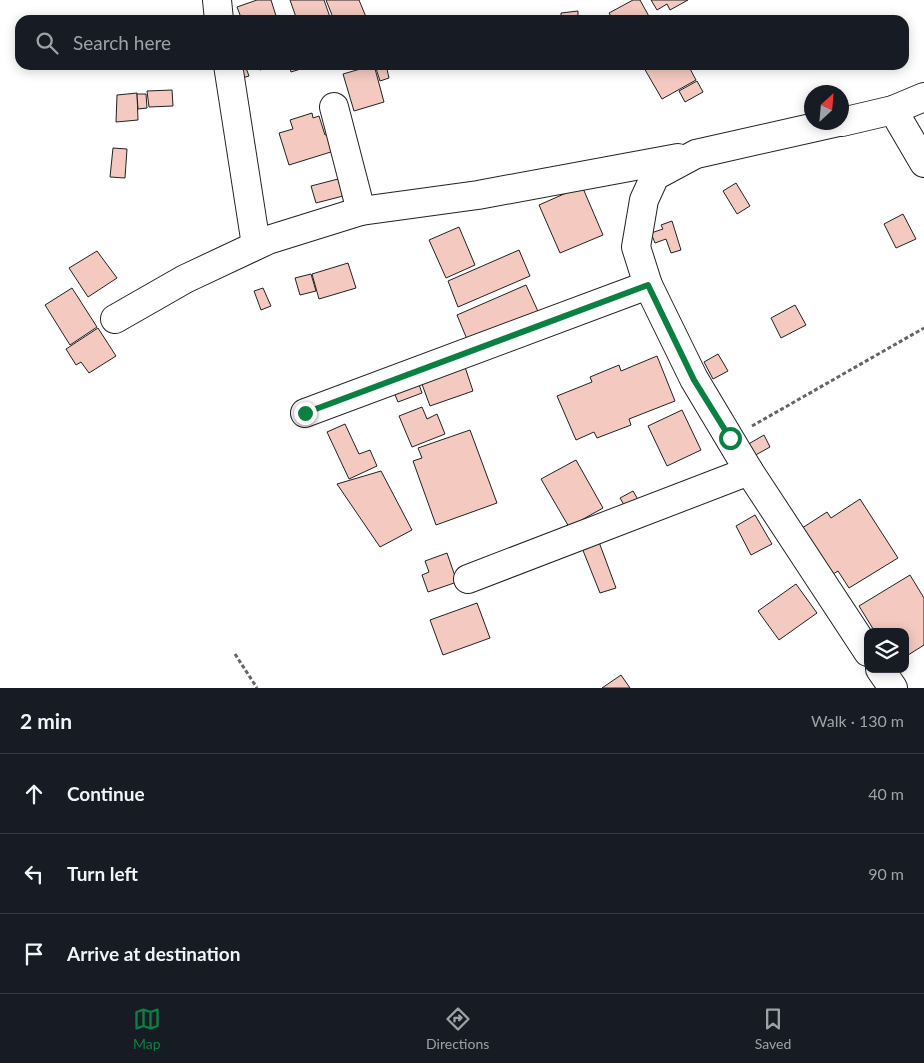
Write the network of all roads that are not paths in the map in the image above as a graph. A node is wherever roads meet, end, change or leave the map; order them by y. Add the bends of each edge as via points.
1 (217, 0) edge
2 (218, 15) edge
3 (229, 70) edge
4 (924, 97) edge
5 (334, 107) dead end
6 (893, 110) junction
7 (849, 120) edge
8 (804, 130) edge
9 (696, 154) junction
10 (924, 163) edge
11 (360, 211) junction
12 (256, 245) junction
13 (648, 285) junction
14 (115, 320) dead end
15 (305, 413) dead end
16 (749, 471) junction
17 (468, 580) dead end
18 (864, 646) edge
19 (883, 673) edge
20 (893, 688) edge

1 - 2 street
3 - 12 street
4 - 6 street
5 - 11 street
6 - 7 street
6 - 10 street
8 - 9 street
9 - 11 street via 478,195
9 - 13 street via 655,176 644,200 636,247
11 - 12 street
12 - 14 street via 185,279
13 - 15 street
13 - 16 street via 694,380
16 - 17 street
16 - 18 street
19 - 20 street

